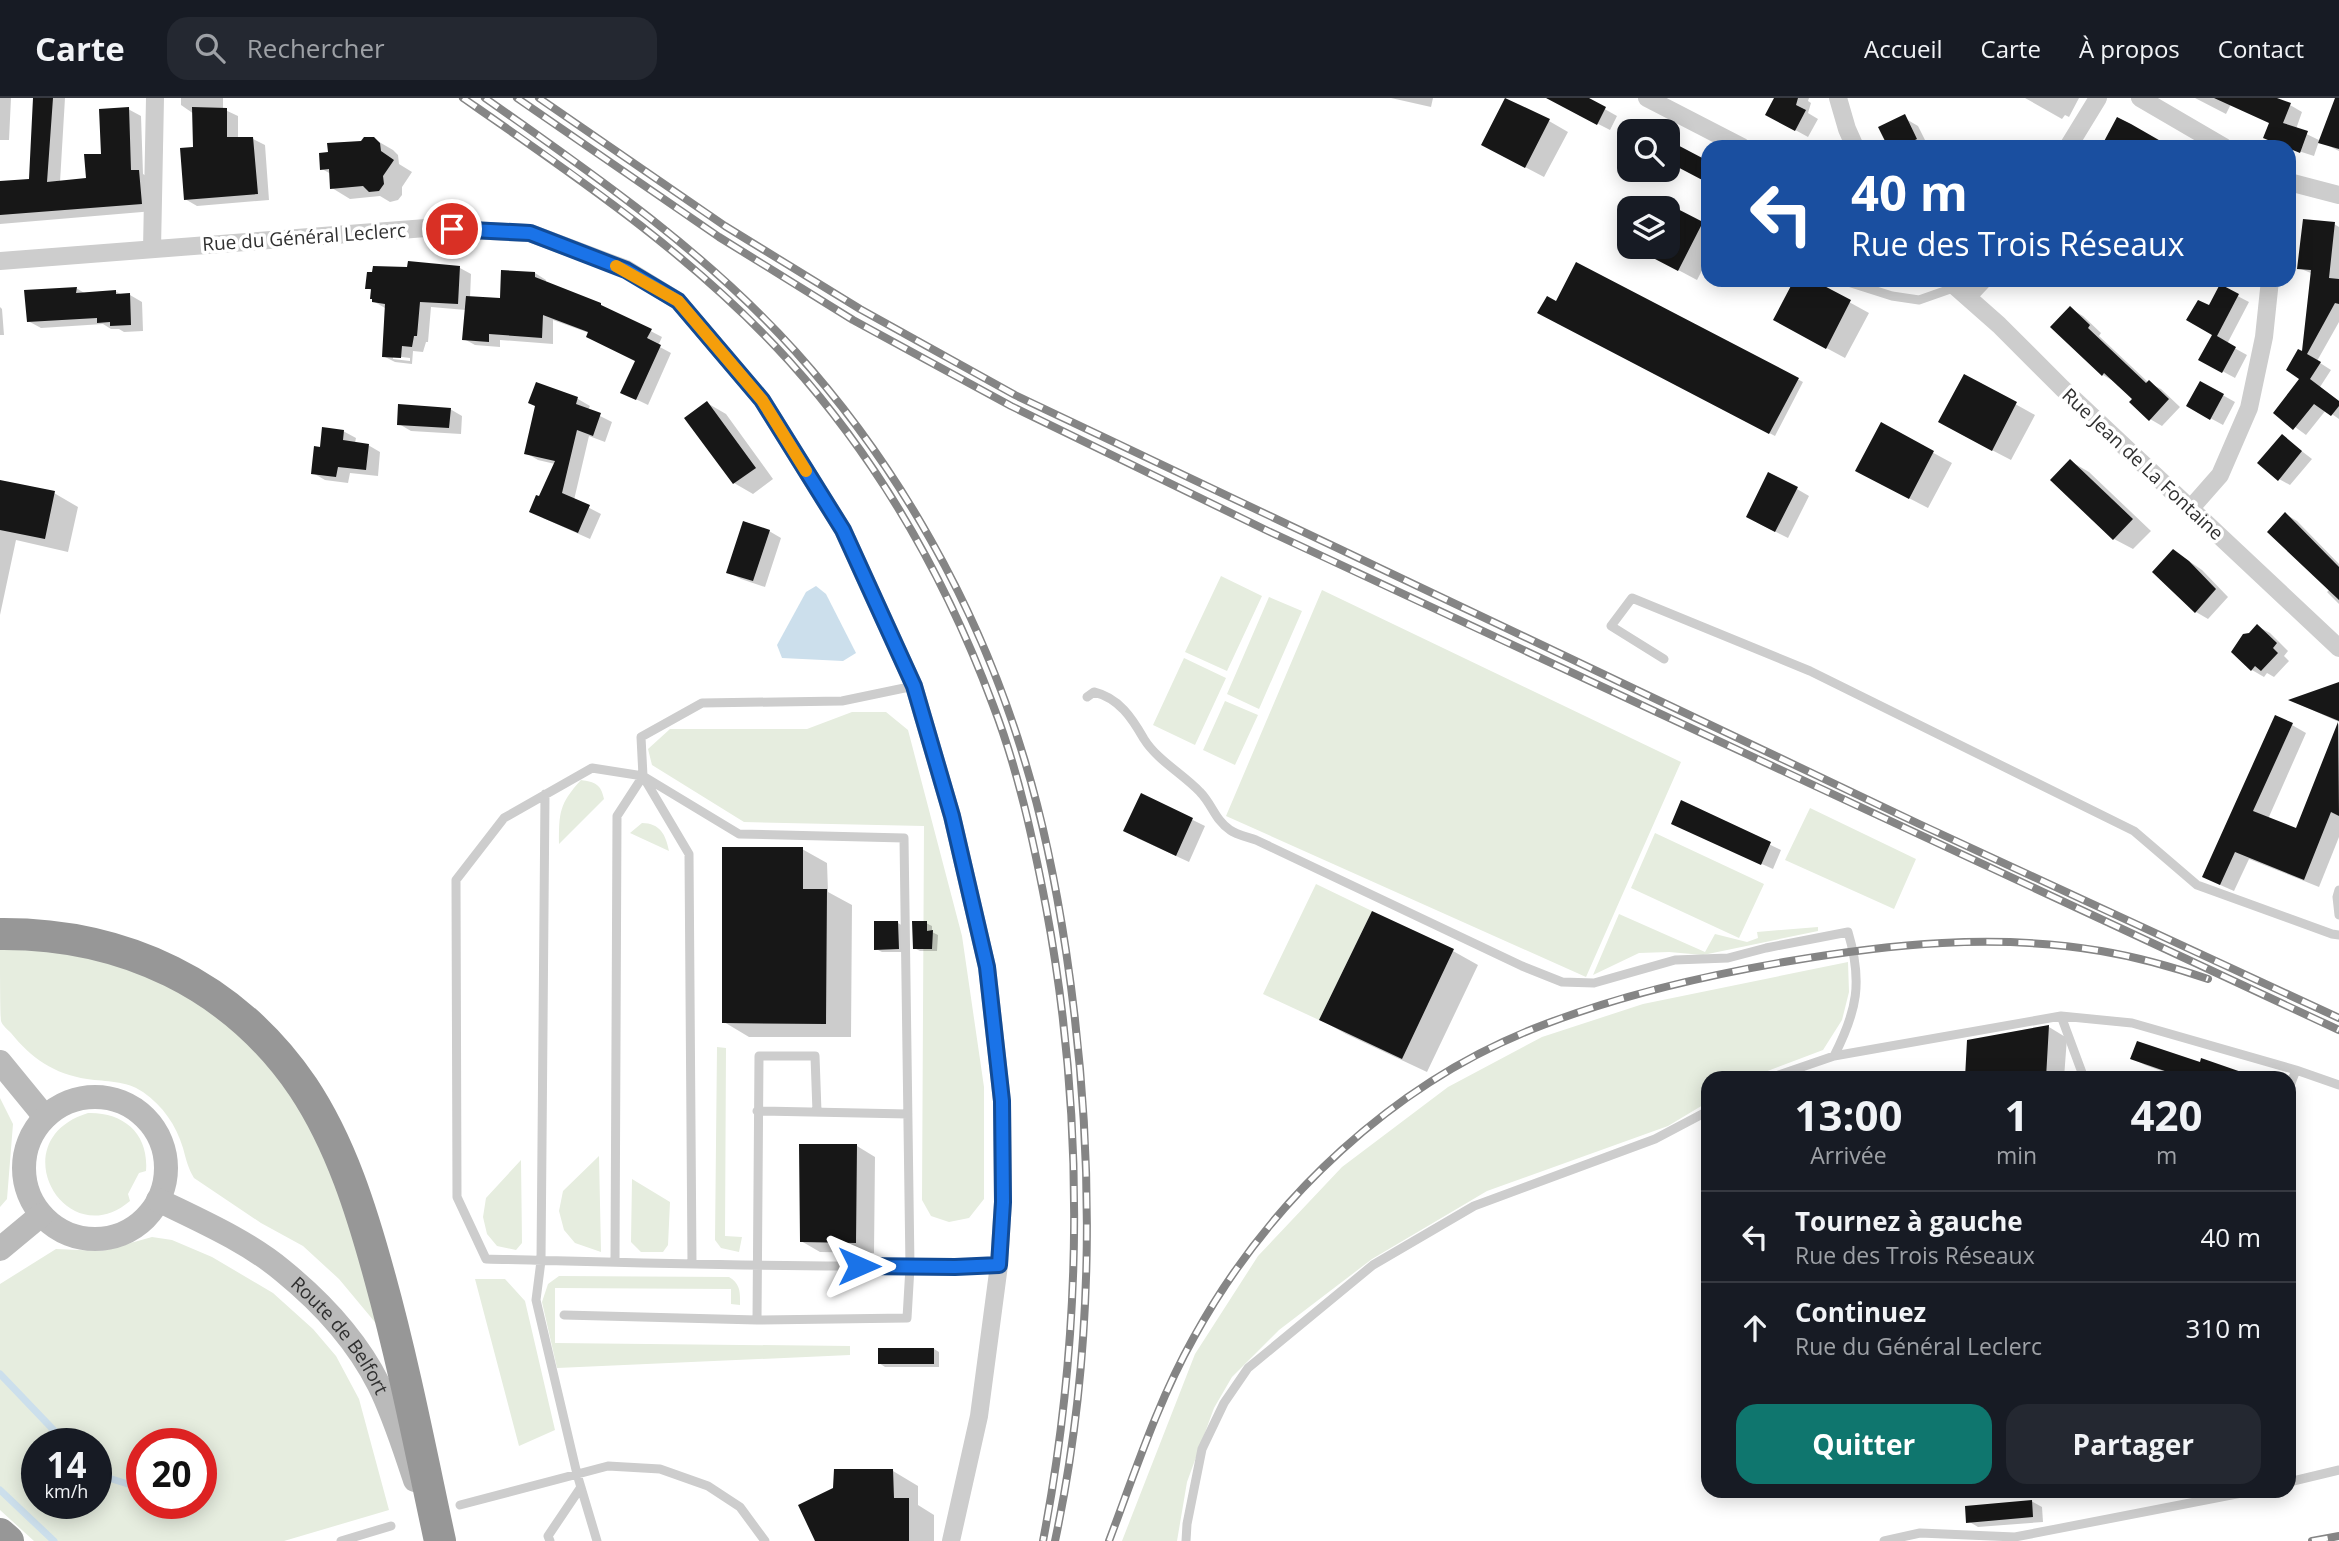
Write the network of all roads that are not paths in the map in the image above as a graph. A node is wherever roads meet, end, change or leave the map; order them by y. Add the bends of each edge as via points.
1 (155, 98) edge
2 (1647, 98) edge
3 (1838, 98) edge
4 (2098, 98) edge
5 (2140, 98) edge
6 (1728, 140) edge
7 (1852, 140) edge
8 (2072, 140) edge
9 (2212, 140) edge
10 (2296, 184) edge
11 (2339, 195) edge
12 (152, 249) junction
13 (0, 261) edge
14 (1864, 287) edge
15 (2269, 287) edge
16 (1957, 288) edge
17 (2191, 508) junction
18 (2339, 648) edge
19 (1664, 659) dead end
20 (914, 686) junction
21 (1087, 697) dead end
22 (643, 776) junction
23 (545, 794) junction
24 (2339, 890) edge
25 (2339, 915) edge
26 (0, 934) edge
27 (2339, 935) edge
28 (2062, 1016) junction
29 (1834, 1056) junction
30 (0, 1062) edge
31 (2296, 1070) joint
32 (1790, 1071) edge
33 (2082, 1071) edge
34 (2339, 1085) edge
35 (757, 1111) junction
36 (817, 1112) junction
37 (908, 1114) junction
38 (1701, 1115) edge
39 (45, 1116) junction
40 (158, 1200) junction
41 (41, 1215) junction
42 (0, 1249) edge
43 (541, 1261) junction
44 (615, 1262) junction
45 (692, 1264) junction
46 (999, 1265) junction
47 (757, 1266) junction
48 (910, 1267) junction
49 (564, 1315) dead end
50 (757, 1320) junction
51 (2339, 1470) edge
52 (577, 1475) junction
53 (2296, 1480) edge
54 (581, 1487) junction
55 (2216, 1498) edge
56 (460, 1506) dead end
57 (391, 1526) dead end
58 (0, 1534) edge
59 (8, 1541) edge
60 (341, 1541) edge
61 (438, 1541) edge
62 (550, 1541) edge
63 (597, 1541) edge
64 (765, 1541) edge
65 (951, 1541) edge
66 (1186, 1541) edge
67 (1884, 1541) edge

1 - 12 street
2 - 6 street
3 - 7 street
4 - 8 street
5 - 9 street
10 - 11 street
12 - 13 street, Rue du Général Leclerc
12 - 20 street, Rue du Général Leclerc via 426,228 530,233 626,270 678,301 762,400 843,530
14 - 16 lane via 1919,300
15 - 17 street via 2249,408 2220,475
16 - 17 street, Rue Jean de La Fontaine
17 - 18 street, Rue Jean de La Fontaine
19 - 27 lane via 1611,626 1632,598 1810,671 2134,831 2197,885
20 - 22 lane via 842,701 702,703 641,737
20 - 46 street, Rue du Général Leclerc via 952,816 987,967 1002,1101
21 - 29 lane via 1094,692 1108,695 1130,715 1144,739 1202,793 1216,818 1232,831 1562,982 1594,983 1675,960 1728,958 1848,932 1858,981 1856,1002
22 - 23 lane via 592,768
22 - 37 lane via 739,834 904,838
22 - 44 lane via 617,816
22 - 45 lane via 689,854
23 - 43 lane
23 - 43 lane via 504,818 456,880 457,1197 486,1259
24 - 25 lane
26 - 61 highway via 94,943 186,977 258,1032 303,1088 338,1153 370,1240 397,1341
28 - 29 lane
28 - 31 lane via 2132,1023
28 - 33 lane
29 - 32 lane
30 - 39 main road
31 - 34 lane
35 - 36 lane
35 - 36 lane via 759,1056 815,1056
35 - 47 lane
36 - 37 lane
37 - 48 lane
38 - 66 lane via 1655,1139 1474,1206 1373,1265 1290,1333 1248,1368 1224,1403 1202,1450
39 - 40 main road via 67,1102 93,1096 120,1101 142,1115 163,1148 166,1175
39 - 41 main road via 29,1139 23,1165 27,1192
40 - 41 main road via 139,1224 96,1240 66,1233
40 - 61 main road, Route de Belfort via 231,1237 282,1270 342,1328 379,1385
41 - 42 main road
43 - 44 lane
43 - 52 lane via 536,1300
44 - 45 lane
45 - 47 lane
46 - 48 lane
46 - 65 street, Rue du Général Leclerc via 979,1416
47 - 48 lane
47 - 50 lane
48 - 50 lane via 906,1318
49 - 50 lane
51 - 53 lane
52 - 54 lane
52 - 56 lane
52 - 64 lane via 608,1466 660,1469 708,1486 740,1507
54 - 62 lane via 548,1536
54 - 63 lane
55 - 67 lane via 2015,1537 1920,1533
57 - 60 lane
58 - 59 highway

